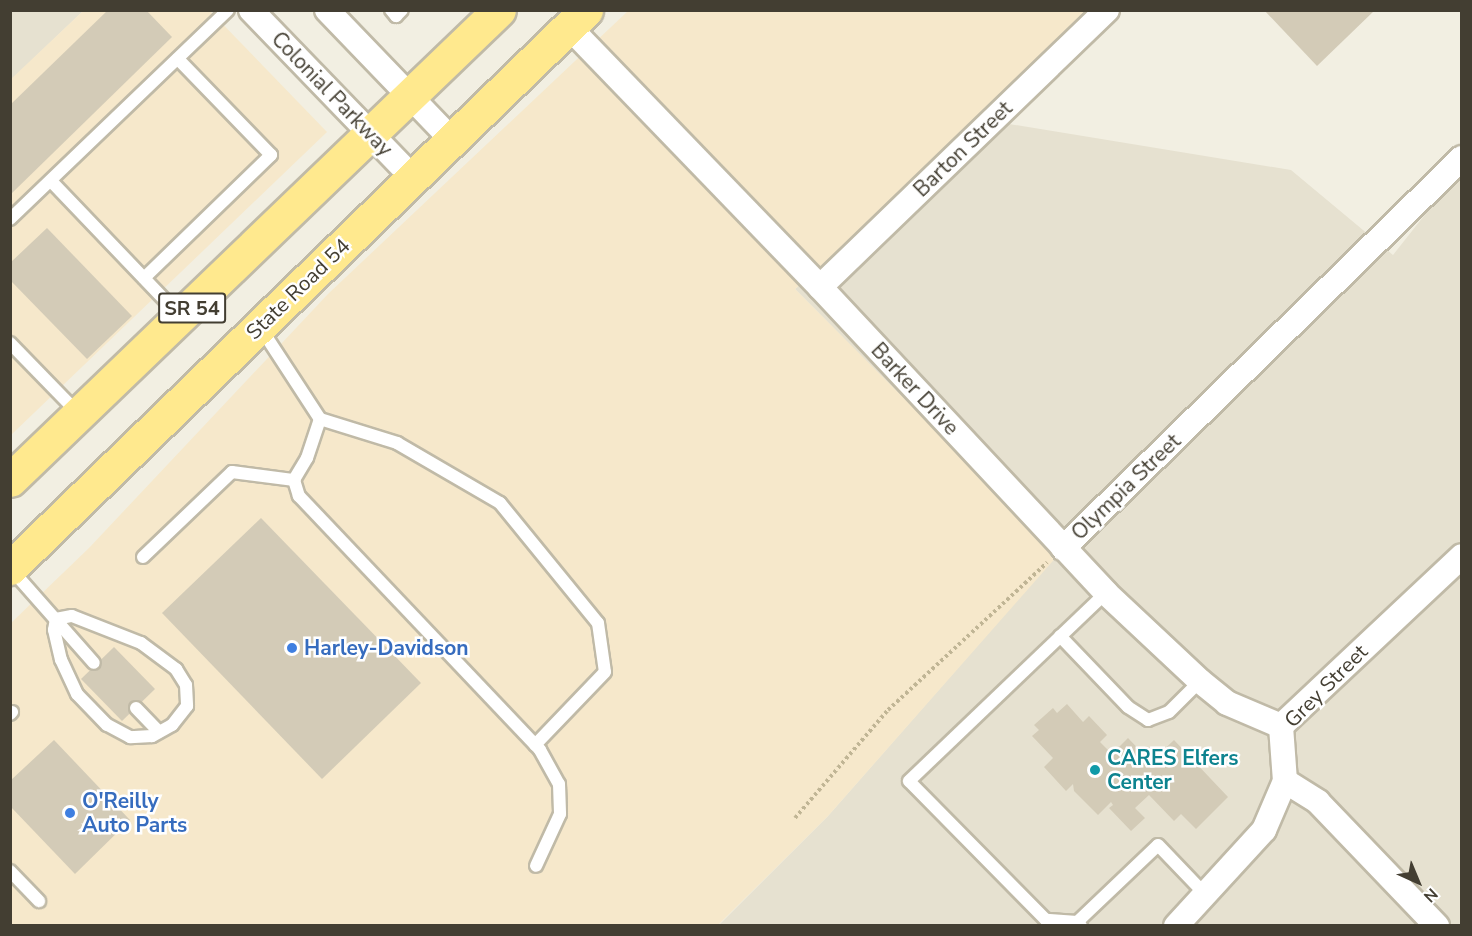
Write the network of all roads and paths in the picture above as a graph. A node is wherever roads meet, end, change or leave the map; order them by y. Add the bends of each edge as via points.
1 (228, 10) edge
2 (251, 10) edge
3 (327, 10) edge
4 (390, 10) edge
5 (402, 10) edge
6 (499, 10) edge
7 (1107, 10) edge
8 (578, 19) edge
9 (178, 59) junction
10 (410, 97) junction
11 (371, 135) junction
12 (452, 140) junction
13 (1461, 158) edge
14 (413, 178) junction
15 (51, 181) junction
16 (10, 219) edge
17 (144, 278) junction
18 (820, 287) junction
19 (182, 318) junction
20 (260, 326) junction
21 (10, 343) edge
22 (80, 415) junction
23 (320, 419) junction
24 (10, 480) edge
25 (294, 480) junction
26 (1063, 548) junction
27 (143, 556) dead end
28 (1461, 556) edge
29 (10, 568) edge
30 (1106, 593) junction
31 (56, 620) junction
32 (1060, 636) junction
33 (94, 663) dead end
34 (1200, 681) junction
35 (136, 708) dead end
36 (1281, 726) junction
37 (159, 732) junction
38 (535, 745) junction
39 (1285, 781) junction
40 (795, 818) dead end
41 (536, 866) dead end
42 (10, 871) edge
43 (1206, 895) junction
44 (39, 901) dead end
45 (1077, 924) edge
46 (1176, 926) edge
47 (1437, 926) edge

1 - 9 lane
2 - 11 street, Colonial Parkway
3 - 10 street
4 - 5 lane via 396,16
6 - 10 main road, SR 54
7 - 18 street, Barton Street
8 - 12 main road, State Road 54 / SR 54
8 - 18 street, Barker Drive
9 - 15 lane
9 - 17 lane via 271,155
10 - 11 main road, SR 54
10 - 12 street
11 - 14 street, Colonial Parkway
11 - 19 main road, SR 54
12 - 14 main road, State Road 54 / SR 54
13 - 26 street, Olympia Street
14 - 20 main road, State Road 54 / SR 54
15 - 16 lane
15 - 17 lane
17 - 19 lane
18 - 26 street, Barker Drive
19 - 22 main road, SR 54
20 - 23 lane
20 - 29 main road, State Road 54 / SR 54
21 - 22 lane
22 - 24 main road, SR 54
23 - 25 lane via 307,458
23 - 38 lane via 397,443 500,503 598,623 605,672
25 - 27 lane via 232,472
25 - 38 lane via 298,496
26 - 30 street, Barker Drive
26 - 40 path, Olympia Street via 888,710
28 - 36 street, Grey Street
29 - 31 lane
30 - 32 lane
30 - 34 street, Barker Drive
31 - 33 lane
31 - 37 lane via 54,630 61,660 77,694 107,725 130,737
31 - 37 lane via 72,616 141,643 176,669 186,685 187,706 172,725
32 - 34 lane via 1128,707 1148,720 1169,712
32 - 45 lane via 909,781 1046,920
34 - 36 street, Barker Drive via 1227,703
35 - 37 lane
36 - 39 street, Grey Street
38 - 41 lane via 559,784 560,814
39 - 43 street, Grey Street via 1264,830
39 - 47 street via 1318,802
42 - 44 lane
43 - 45 lane via 1158,845
43 - 46 street, Grey Street

